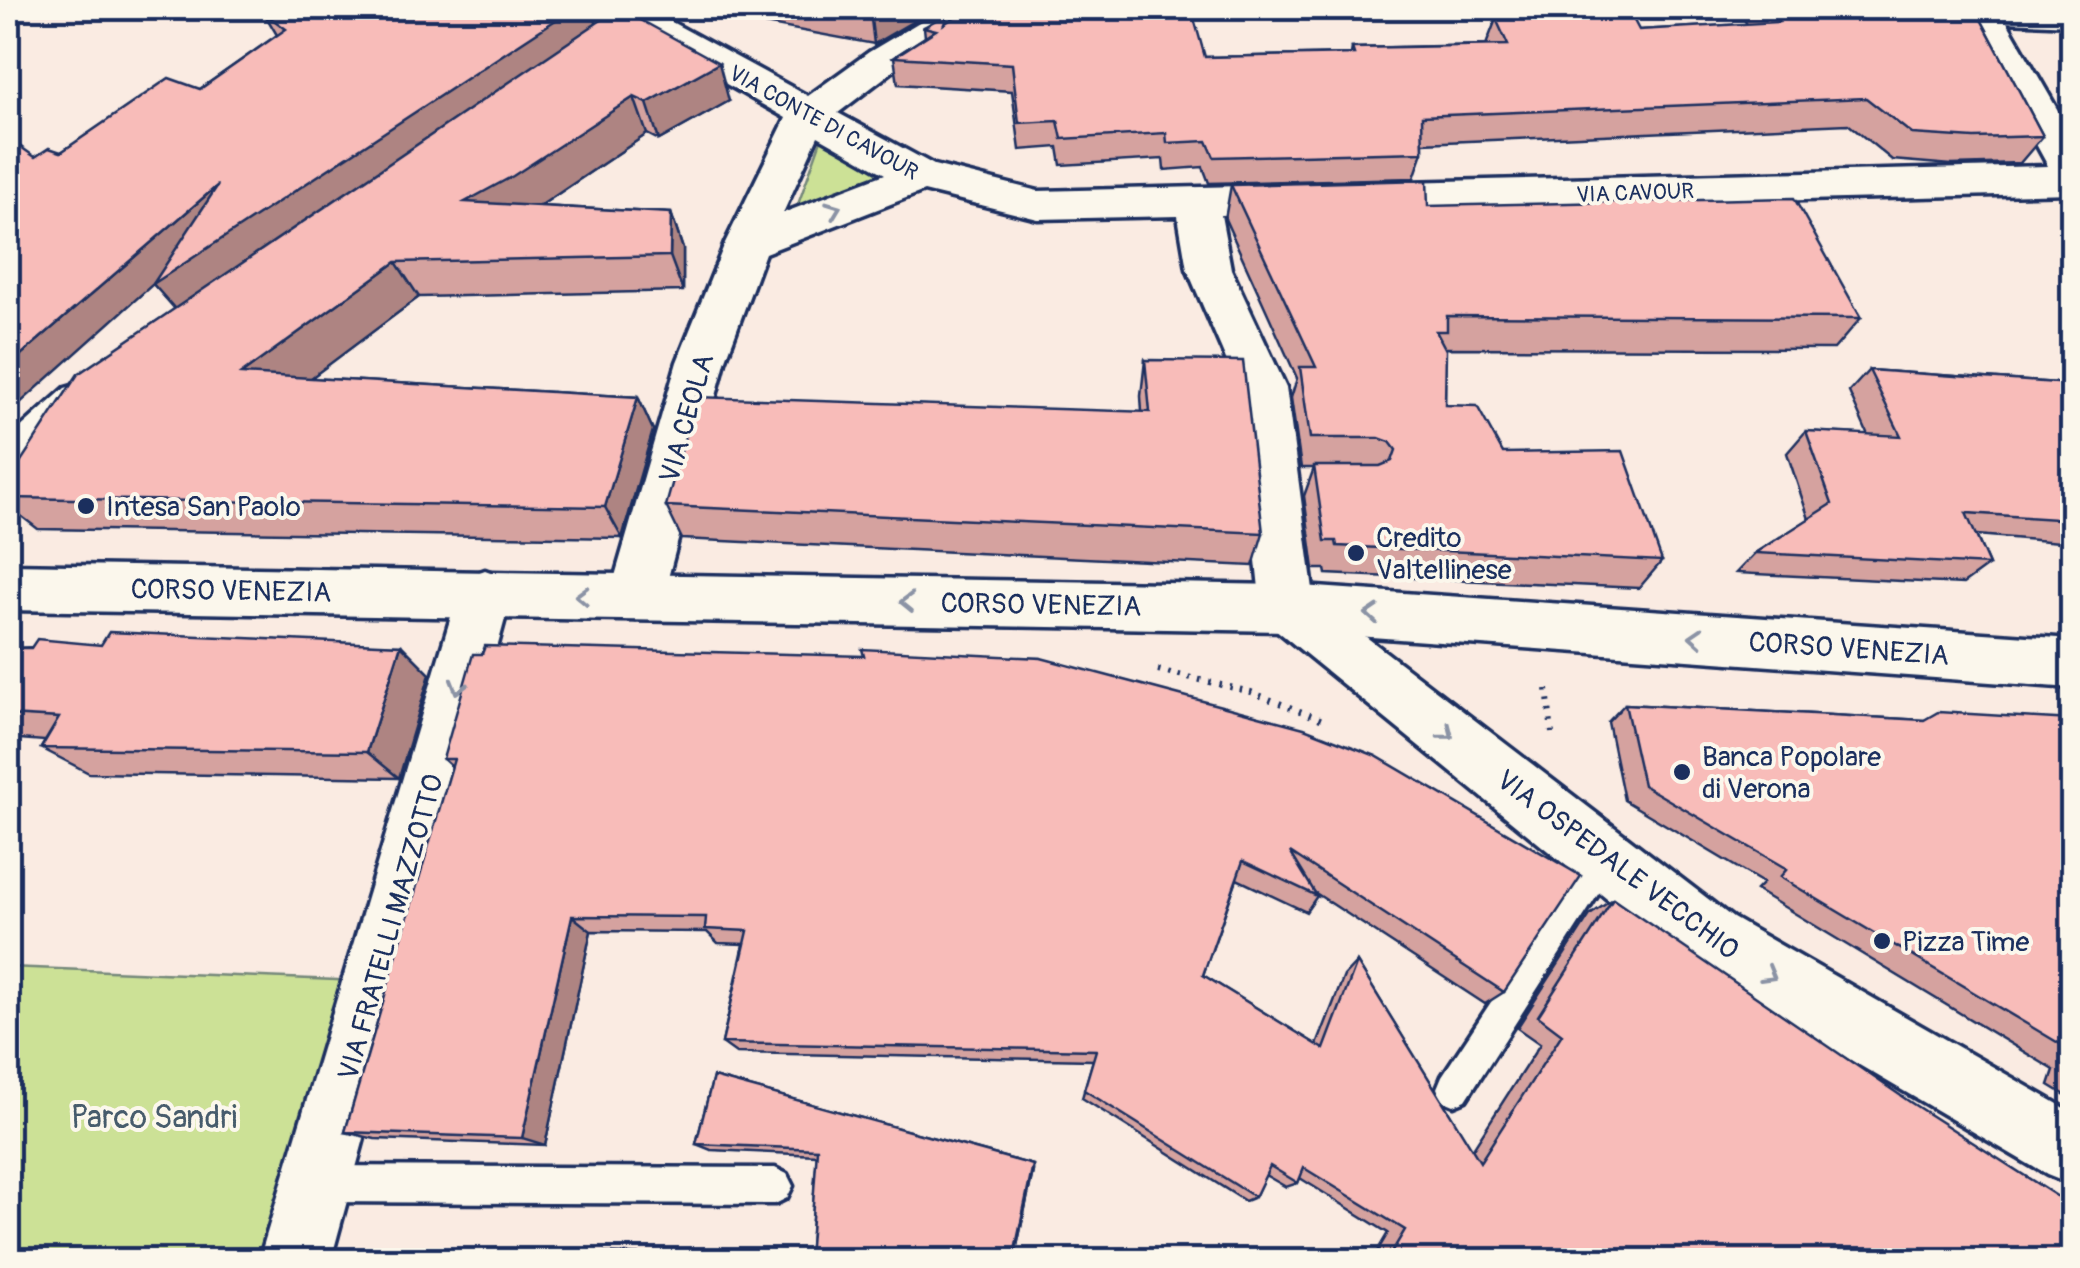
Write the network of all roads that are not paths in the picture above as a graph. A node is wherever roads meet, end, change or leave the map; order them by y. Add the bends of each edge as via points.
1 (969, 8) edge
2 (1981, 8) edge
3 (2072, 14) edge
4 (633, 23) edge
5 (807, 116) junction
6 (2072, 171) edge
7 (920, 176) junction
8 (2072, 179) edge
9 (1198, 204) junction
10 (747, 243) junction
11 (116, 378) edge
12 (8, 469) edge
13 (8, 587) edge
14 (485, 593) junction
15 (636, 597) junction
16 (1288, 608) junction
17 (2072, 664) edge
18 (1604, 858) junction
19 (1454, 1088) dead end
20 (2072, 1150) edge
21 (316, 1184) junction
22 (775, 1186) edge
23 (295, 1260) edge

1 - 5 street, VIA CEOLA
2 - 3 street
2 - 6 street
4 - 5 street, VIA CONTE DI CAVOUR
5 - 7 street, VIA CONTE DI CAVOUR
5 - 10 street, VIA CEOLA
7 - 9 street, VIA CONTE DI CAVOUR via 1038,205
10 -> 7 street
8 - 9 street, VIA CAVOUR
9 - 16 street via 1209,269 1262,387 1282,482
10 - 15 street, VIA CEOLA via 701,362
11 - 12 street
13 - 14 street, CORSO VENEZIA
15 -> 14 street, CORSO VENEZIA
14 -> 21 street, VIA FRATELLI MAZZOTTO
16 -> 15 street, CORSO VENEZIA
17 -> 16 street, CORSO VENEZIA
16 -> 18 street, VIA OSPEDALE VECCHIO
18 - 19 lane
18 -> 20 street, VIA OSPEDALE VECCHIO via 1710,940
21 - 22 lane
21 - 23 street, VIA FRATELLI MAZZOTTO

